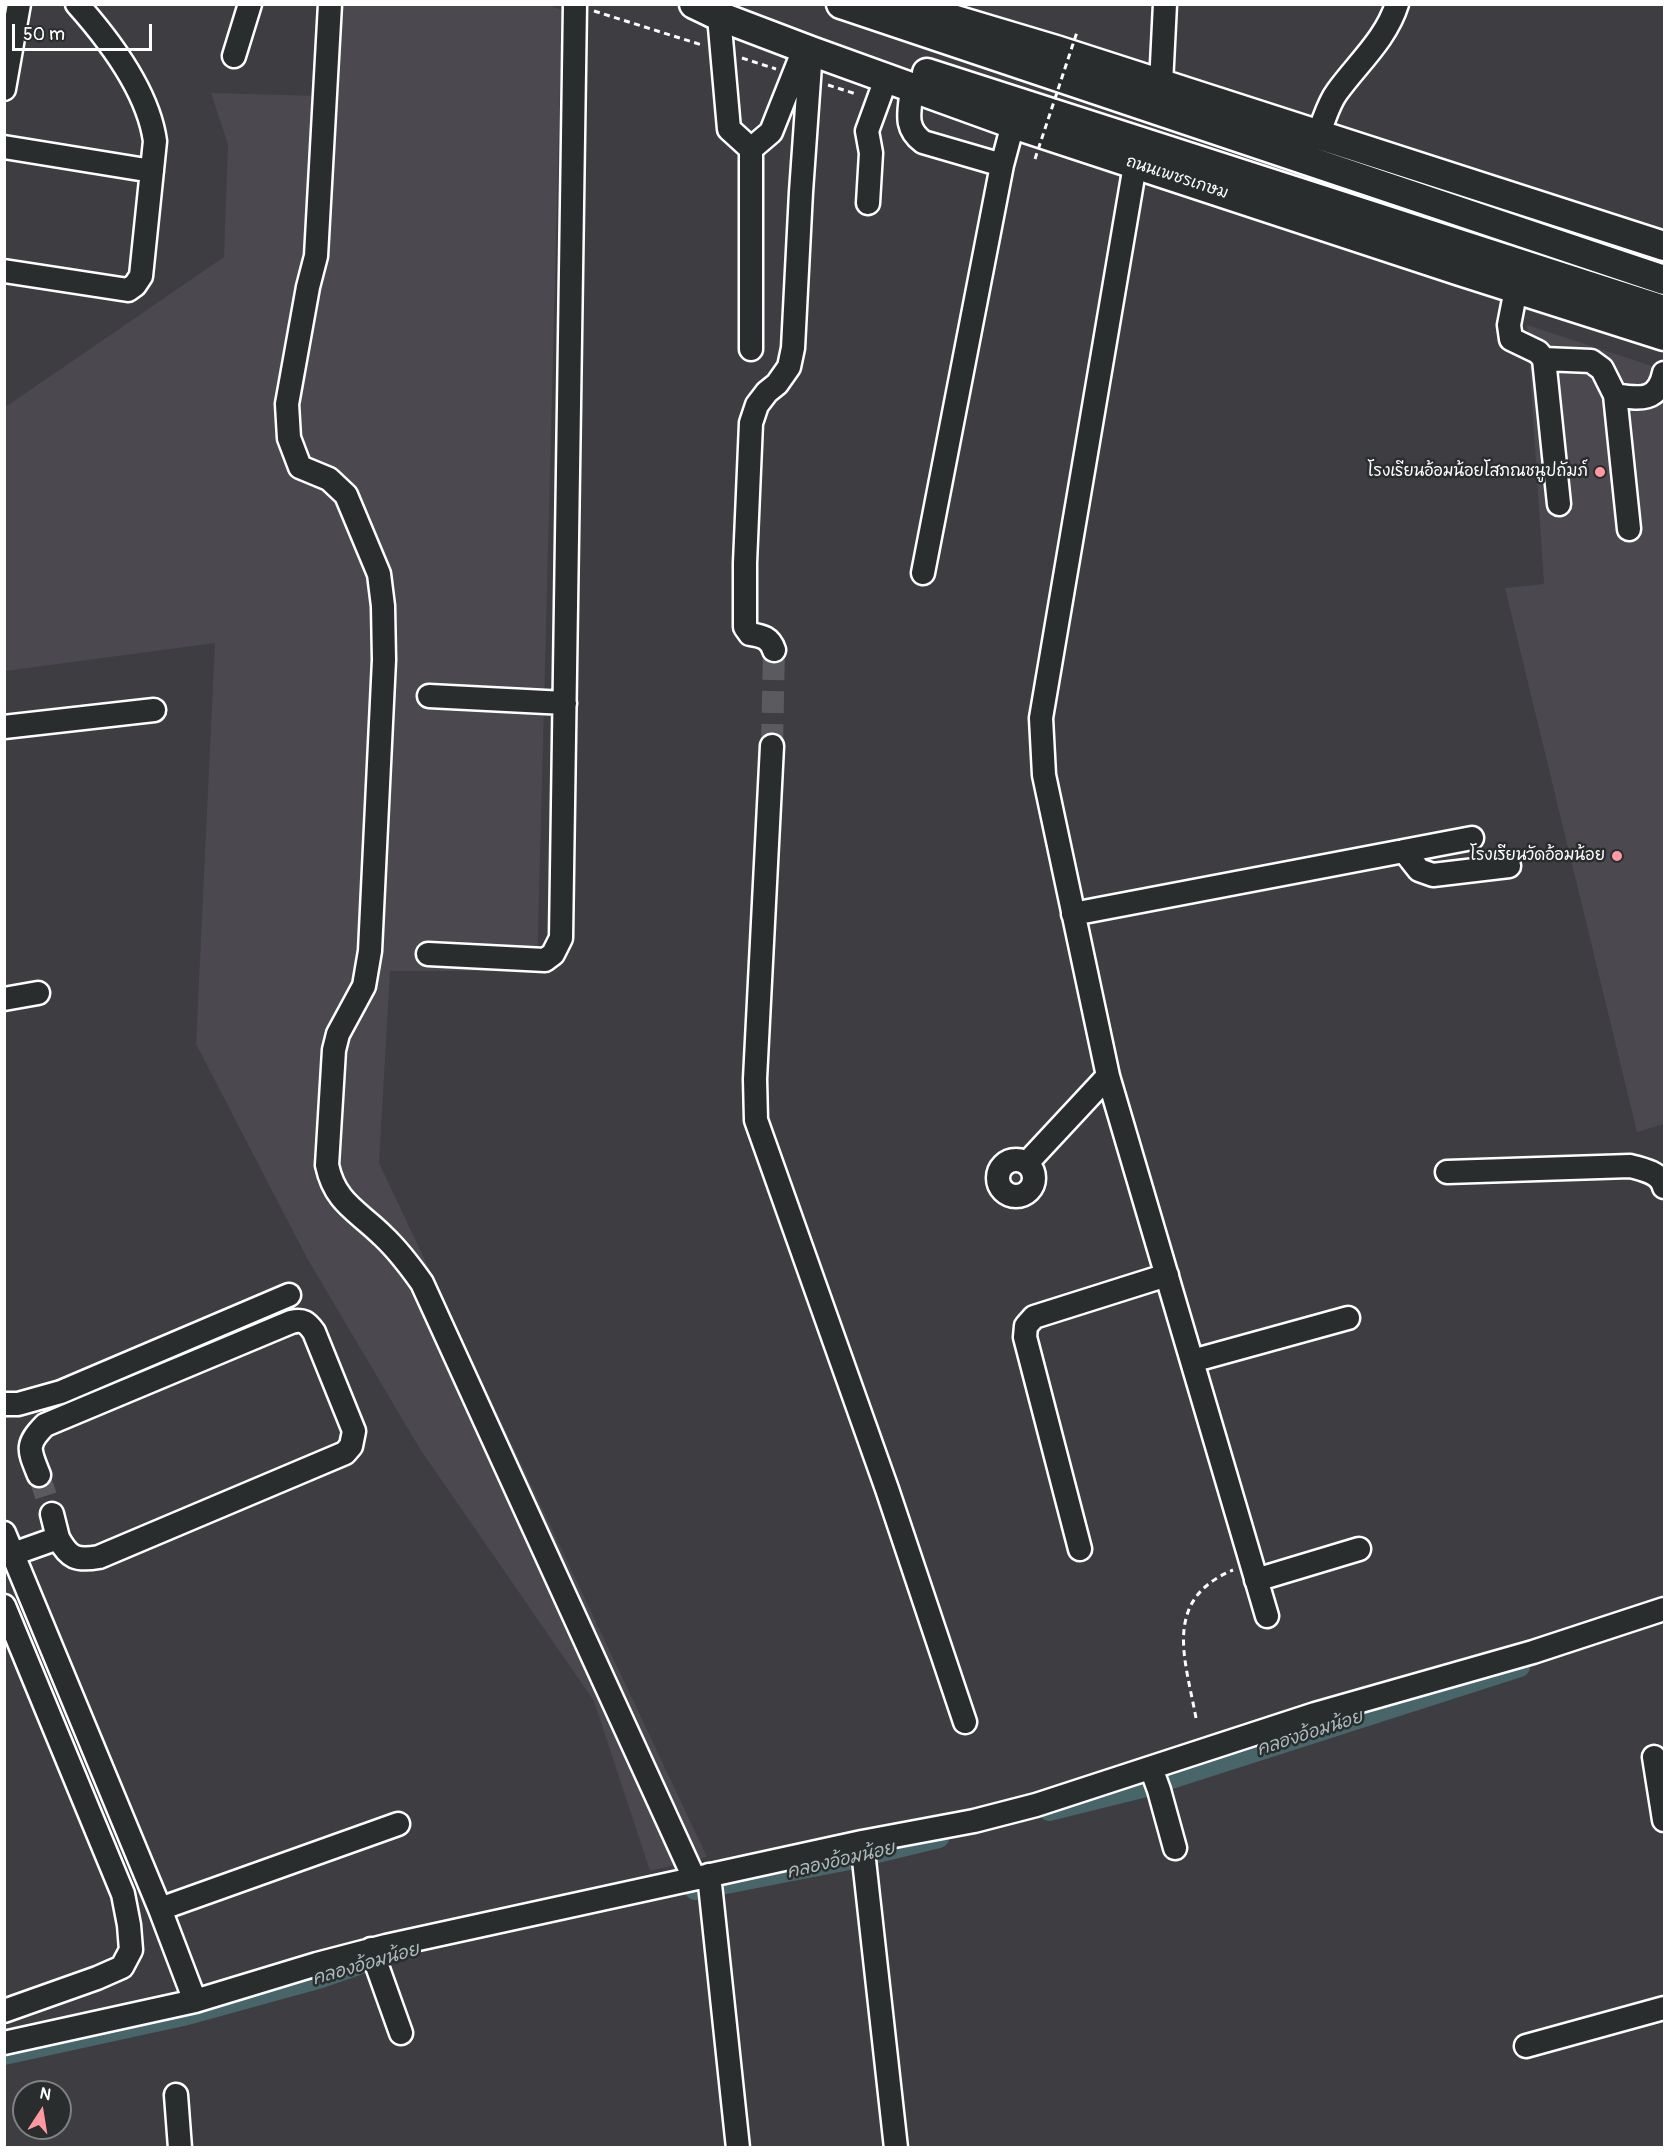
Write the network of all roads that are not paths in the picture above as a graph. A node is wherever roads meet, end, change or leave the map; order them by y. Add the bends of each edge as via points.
1 (19, 4) edge
2 (77, 4) edge
3 (250, 4) edge
4 (330, 4) edge
5 (575, 4) edge
6 (841, 4) edge
7 (902, 4) edge
8 (1165, 4) edge
9 (1397, 4) edge
10 (710, 8) edge
11 (808, 50) junction
12 (234, 56) dead end
13 (899, 84) junction
14 (1161, 84) junction
15 (4, 89) edge
16 (1013, 124) junction
17 (1318, 134) junction
18 (4, 147) edge
19 (751, 149) junction
20 (1002, 165) junction
21 (1135, 165) junction
22 (152, 171) junction
23 (868, 203) dead end
24 (1665, 246) edge
25 (4, 271) edge
26 (1665, 280) edge
27 (1516, 289) junction
28 (1665, 310) edge
29 (1665, 336) edge
30 (751, 349) dead end
31 (1544, 359) junction
32 (1665, 373) edge
33 (1615, 394) junction
34 (1560, 504) dead end
35 (1629, 529) dead end
36 (922, 573) dead end
37 (774, 650) dead end
38 (429, 696) dead end
39 (565, 703) junction
40 (154, 710) dead end
41 (4, 727) edge
42 (772, 746) tunnel mouth
43 (1472, 838) dead end
44 (1404, 851) junction
45 (1509, 866) dead end
46 (1073, 914) junction
47 (428, 954) dead end
48 (38, 993) dead end
49 (4, 999) edge
50 (1108, 1076) junction
51 (1027, 1163) dead end
52 (1447, 1172) dead end
53 (1664, 1183) edge
54 (1167, 1275) junction
55 (289, 1295) dead end
56 (1348, 1318) dead end
57 (1192, 1361) junction
58 (4, 1404) edge
59 (39, 1475) tunnel mouth
60 (52, 1514) tunnel mouth
61 (58, 1538) junction
62 (9, 1543) edge
63 (1080, 1549) dead end
64 (1359, 1549) dead end
65 (1254, 1571) junction
66 (31, 1599) junction
67 (5, 1607) edge
68 (1665, 1609) edge
69 (1267, 1616) dead end
70 (965, 1722) dead end
71 (1654, 1757) dead end
72 (1155, 1778) junction
73 (1661, 1781) edge
74 (1665, 1821) edge
75 (398, 1824) dead end
76 (1175, 1848) dead end
77 (864, 1852) junction
78 (706, 1882) junction
79 (160, 1909) junction
80 (374, 1956) junction
81 (195, 2001) junction
82 (1665, 2008) edge
83 (4, 2011) edge
84 (401, 2033) dead end
85 (4, 2043) edge
86 (1526, 2046) dead end
87 (176, 2095) dead end
88 (180, 2148) edge
89 (738, 2148) edge
90 (896, 2148) edge

1 - 15 street
2 - 22 street via 104,34 152,122
3 - 12 street
4 - 78 street via 316,256 287,404 289,438 300,467 329,479 346,495 379,574 384,660 370,951 364,986 338,1034 334,1050 327,1165 340,1196 399,1252 422,1283
5 - 39 street
6 - 26 main road
7 - 14 main road
8 - 14 street
9 - 17 street via 1381,37 1335,94
10 - 11 main road, ถนนเพชรเกษม
10 - 19 street via 729,129
10 - 28 main road, ถนนเพชรเกษม
11 - 13 main road, ถนนเพชรเกษม
11 - 19 street via 771,132
11 - 37 street via 793,348 789,367 757,405 751,423 745,627 750,634 771,641
13 - 16 main road, ถนนเพชรเกษม
13 - 20 street via 912,134 922,142
13 - 23 street via 867,131 871,153
14 - 17 main road
16 - 20 street
16 - 21 main road, ถนนเพชรเกษม
17 - 24 main road
18 - 22 street
19 - 30 street
20 - 36 street
21 - 27 main road, ถนนเพชรเกษม
21 - 46 street via 1041,718 1044,775
22 - 25 street via 141,276 128,290
27 - 29 main road, ถนนเพชรเกษม
27 - 31 street via 1509,326 1511,339
31 - 33 street via 1592,361 1602,369
31 - 34 street
32 - 33 street via 1656,393 1646,398
33 - 35 street
38 - 39 street
39 - 47 street via 561,938 553,954 544,960
40 - 41 street
42 - 70 street via 756,1120
43 - 44 street
44 - 45 street via 1419,870 1433,875
44 - 46 street
46 - 50 street
48 - 49 street
50 - 51 street
50 - 54 street
52 - 53 street via 1630,1166 1648,1170
54 - 57 street
54 - 63 street via 1034,1317 1026,1326 1025,1337
55 - 58 street via 61,1392
56 - 57 street
57 - 65 street
59 - 61 street via 30,1450 45,1425 300,1320 307,1322 314,1332 354,1431 345,1454 99,1557 88,1559 67,1553
60 - 61 street
61 - 62 street
62 - 66 street
64 - 65 street
65 - 69 street
66 - 67 street
66 - 79 street
67 - 83 street via 123,1894 131,1950 122,1967
68 - 72 street via 1533,1652 1315,1714
71 - 73 street
72 - 76 street
72 - 77 street via 1036,1805
73 - 74 street
75 - 79 street
77 - 78 street
77 - 90 street
78 - 80 street
78 - 89 street
79 - 81 street
80 - 81 street
80 - 84 street
81 - 85 street
82 - 86 street
87 - 88 street

